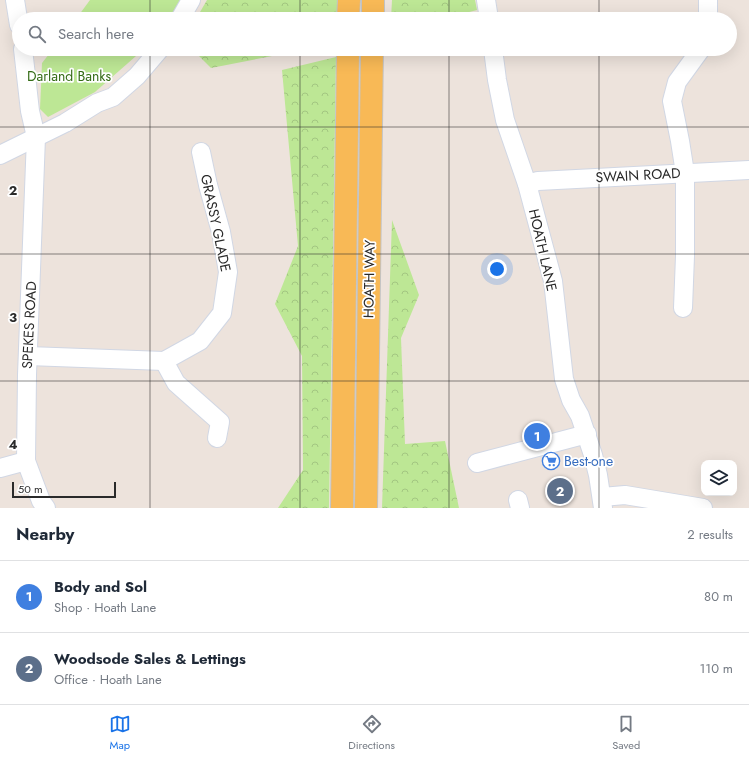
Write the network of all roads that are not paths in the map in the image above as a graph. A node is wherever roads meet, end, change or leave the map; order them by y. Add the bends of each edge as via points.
1 (15, 0) edge
2 (191, 0) edge
3 (349, 0) edge
4 (373, 0) edge
5 (486, 0) edge
6 (708, 0) edge
7 (17, 12) edge
8 (184, 12) edge
9 (348, 12) edge
10 (373, 12) edge
11 (488, 12) edge
12 (708, 12) edge
13 (24, 56) edge
14 (154, 56) edge
15 (348, 56) edge
16 (372, 56) edge
17 (493, 56) edge
18 (696, 56) edge
19 (36, 137) junction
20 (202, 152) dead end
21 (0, 155) edge
22 (749, 170) edge
23 (685, 173) junction
24 (527, 184) junction
25 (683, 308) dead end
26 (28, 356) junction
27 (164, 362) junction
28 (587, 434) junction
29 (217, 438) dead end
30 (26, 461) junction
31 (477, 463) dead end
32 (0, 468) edge
33 (603, 502) edge
34 (46, 508) edge
35 (342, 508) edge
36 (366, 508) edge
37 (703, 508) edge

1 - 7 street
2 - 8 street
3 - 9 main road
4 - 10 main road
5 - 11 street
6 - 12 street
13 - 19 street, SPEKES ROAD via 30,111
14 - 19 street via 137,76 113,97
15 - 35 main road, HOATH WAY
16 - 36 main road, HOATH WAY
17 - 24 street, HOATH LANE via 505,120
18 - 23 street via 677,82 672,101
19 - 21 street
19 - 26 street, SPEKES ROAD
20 - 27 street, GRASSY GLADE via 228,272 222,313 200,341
22 - 23 street, SWAIN ROAD
23 - 24 street, SWAIN ROAD via 538,181
23 - 25 street
24 - 28 street, HOATH LANE via 552,281 564,379
26 - 27 street
26 - 30 street, SPEKES ROAD
27 - 29 street via 176,383 220,422
28 - 31 street
28 - 33 street, HOATH LANE
30 - 32 street
30 - 34 street, SPEKES ROAD
33 - 37 street via 625,495

